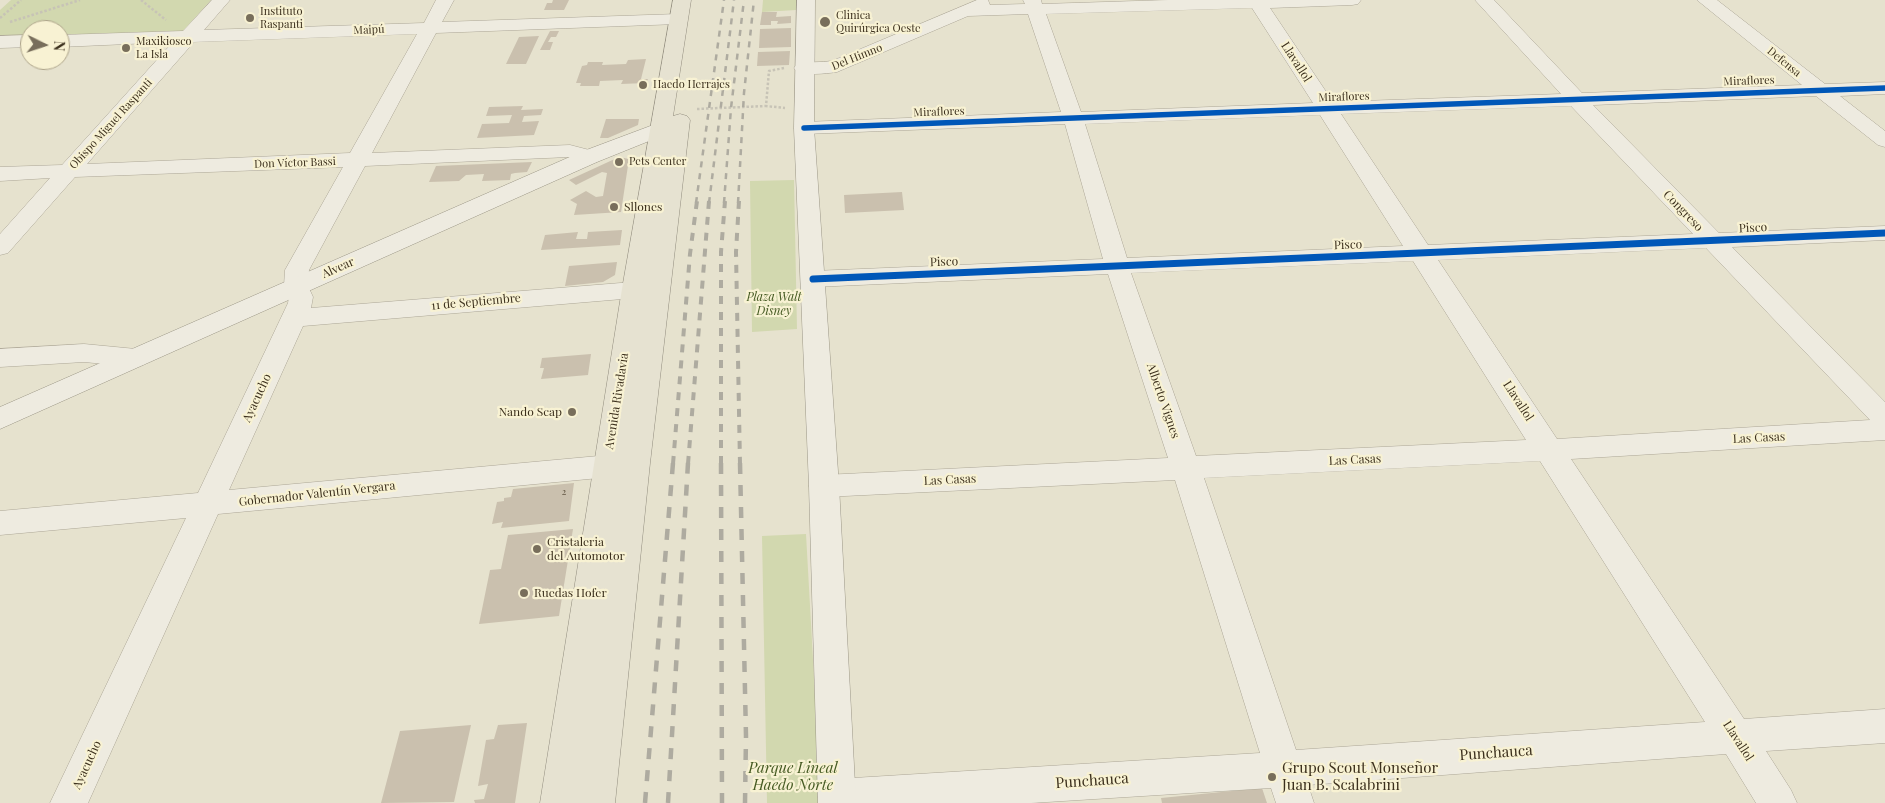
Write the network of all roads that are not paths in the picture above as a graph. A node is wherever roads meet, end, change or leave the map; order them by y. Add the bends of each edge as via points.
1 (221, 0) edge
2 (445, 0) edge
3 (682, 0) edge
4 (700, 0) edge
5 (806, 0) edge
6 (990, 0) edge
7 (1352, 0) edge
8 (1484, 0) edge
9 (1706, 0) edge
10 (1257, 2) edge
11 (1033, 5) edge
12 (965, 11) junction
13 (678, 19) junction
14 (429, 28) junction
15 (189, 36) junction
16 (70, 40) edge
17 (0, 42) edge
18 (20, 42) edge
19 (804, 68) junction
20 (1885, 88) edge
21 (1820, 90) junction
22 (1576, 99) junction
23 (1326, 109) junction
24 (1073, 117) junction
25 (677, 123) junction
26 (804, 128) junction
27 (1885, 141) edge
28 (589, 157) junction
29 (357, 160) junction
30 (69, 171) junction
31 (0, 174) edge
32 (1885, 233) edge
33 (1712, 241) junction
34 (0, 248) edge
35 (1421, 253) junction
36 (1117, 266) junction
37 (813, 279) junction
38 (296, 286) junction
39 (646, 288) junction
40 (294, 318) junction
41 (0, 358) edge
42 (136, 358) junction
43 (0, 419) edge
44 (1885, 419) edge
45 (1885, 430) edge
46 (1549, 450) junction
47 (621, 464) junction
48 (1186, 468) junction
49 (824, 486) junction
50 (208, 504) junction
51 (0, 522) edge
52 (1885, 726) edge
53 (1735, 736) junction
54 (1285, 769) junction
55 (837, 800) edge
56 (69, 803) edge
57 (559, 803) edge
58 (596, 803) edge
59 (1295, 803) edge
60 (1778, 803) edge

1 - 15 street, Obispo Miguel Raspanti
2 - 14 street, Ayacucho
3 - 13 main road, Avenida Rivadavia
4 - 25 main road, Avenida Rivadavia
5 - 19 street
6 - 12 street, Del Himno
7 - 10 street
8 - 22 street, Congreso
9 - 21 street, Defensa
10 - 11 street
10 - 23 street, Llavallol
11 - 12 street
11 - 24 street, Alberto Vignes
12 - 19 street, Del Himno via 837,66
13 - 14 street, Maipú
13 - 25 main road, Avenida Rivadavia
14 - 15 street, Maipú
14 - 29 street, Ayacucho
15 - 16 street, Maipú
15 - 30 street, Obispo Miguel Raspanti
17 - 18 street
19 - 26 street
20 - 21 street, Miraflores
21 - 22 street, Miraflores
21 - 27 street, Defensa
22 - 23 street, Miraflores
22 - 33 street, Congreso
23 - 24 street, Miraflores
23 - 35 street, Llavallol
24 - 26 street, Miraflores
24 - 36 street, Alberto Vignes
25 - 28 street, Alvear
25 - 39 main road, Avenida Rivadavia
26 - 37 street
28 - 29 street, Don Víctor Bassi via 570,151
28 - 38 street, Alvear
29 - 30 street, Don Víctor Bassi
29 - 38 street, Ayacucho via 297,270
30 - 31 street, Don Víctor Bassi
30 - 34 street, Obispo Miguel Raspanti
32 - 33 street, Pisco
33 - 35 street, Pisco
33 - 44 street, Congreso
35 - 36 street, Pisco
35 - 46 street, Llavallol
36 - 37 street, Pisco
36 - 48 street, Alberto Vignes
37 - 49 street
38 - 40 street, Ayacucho via 301,303
38 - 42 street, Alvear
39 - 40 street, 11 de Septiembre
39 - 47 main road, Avenida Rivadavia
40 - 50 street, Ayacucho
41 - 42 street via 84,353
42 - 43 street, Alvear
45 - 46 street, Las Casas
46 - 48 street, Las Casas
46 - 53 street, Llavallol
47 - 50 street, Gobernador Valentín Vergara
47 - 57 main road, Avenida Rivadavia
47 - 58 main road, Avenida Rivadavia
48 - 49 street, Las Casas
48 - 54 street, Alberto Vignes
49 - 55 street
50 - 51 street, Gobernador Valentín Vergara
50 - 56 street, Ayacucho
52 - 53 street, Punchauca
53 - 54 street, Punchauca
53 - 60 street, Llavallol
54 - 55 street, Punchauca
54 - 59 street, Alberto Vignes

